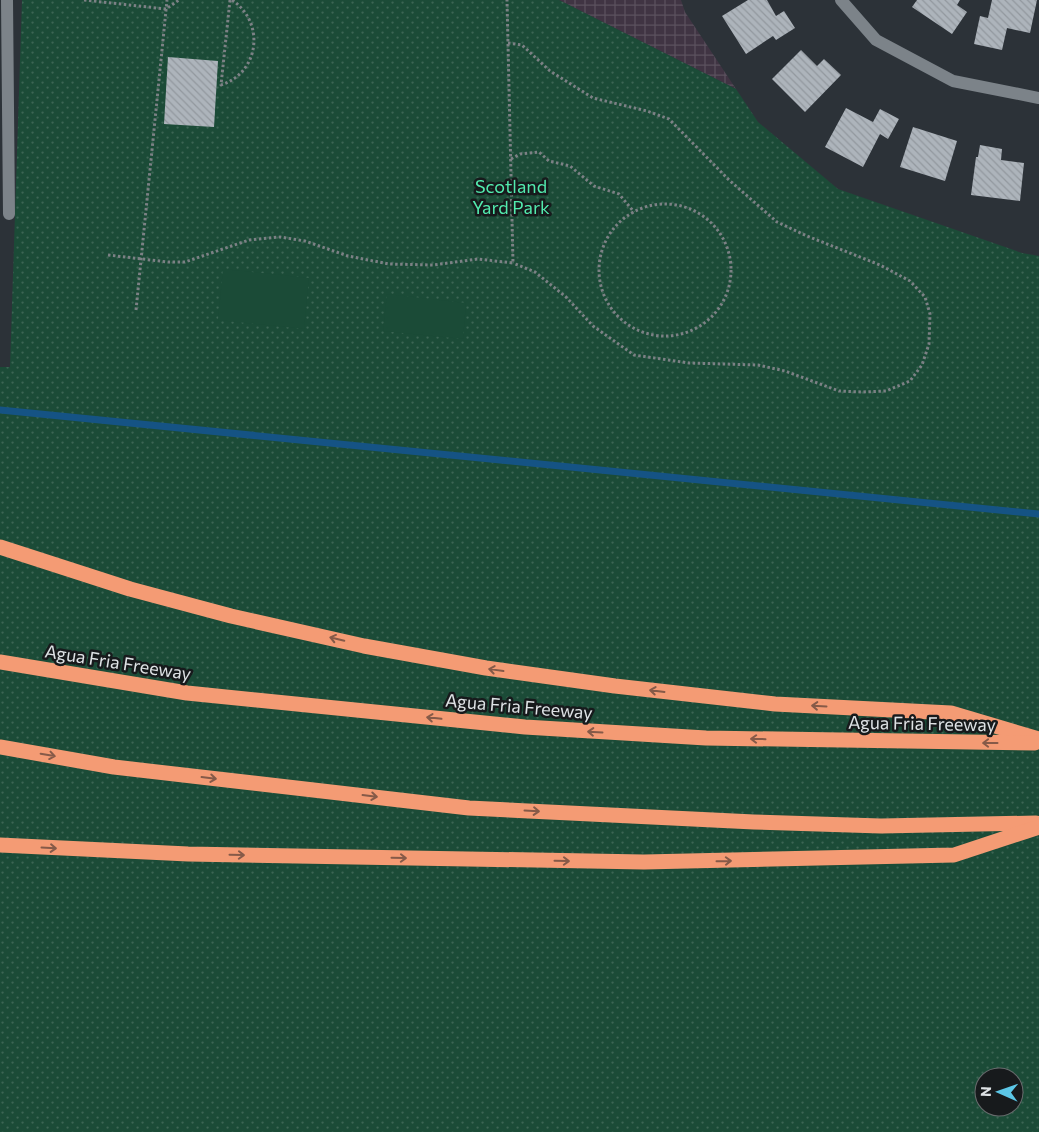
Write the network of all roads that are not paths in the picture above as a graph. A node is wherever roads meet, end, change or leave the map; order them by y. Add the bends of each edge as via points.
1 (7, 0) edge
2 (841, 0) edge
3 (4, 32) edge
4 (1039, 98) edge
5 (9, 214) dead end
6 (0, 547) edge
7 (0, 662) edge
8 (1039, 741) edge
9 (0, 747) edge
10 (1039, 823) edge
11 (1039, 827) edge
12 (0, 844) edge

1 - 3 street
2 - 4 street via 876,40 953,81
3 - 5 street
8 -> 6 highway via 951,713 756,702 615,686 486,668 364,646 130,589
8 -> 7 highway, Agua Fria Freeway via 706,738 526,727 187,693
9 -> 10 highway via 114,767 469,808 861,826
12 -> 11 highway via 188,854 644,862 954,855

